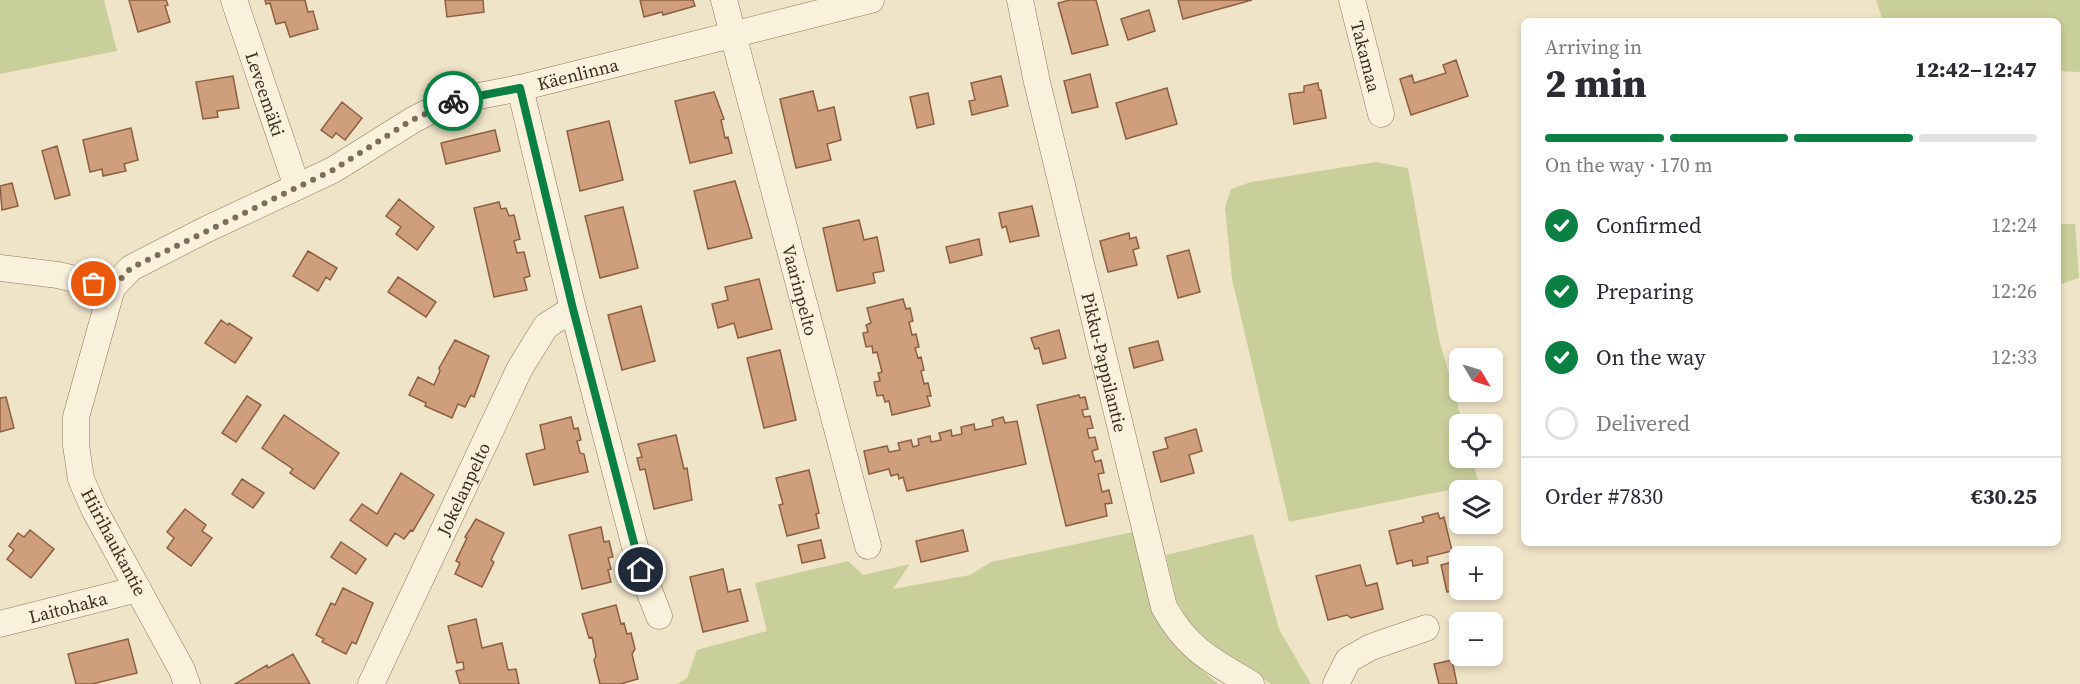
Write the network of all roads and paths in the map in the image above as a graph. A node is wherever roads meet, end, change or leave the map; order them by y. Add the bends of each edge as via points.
1 (234, 0) edge
2 (724, 0) edge
3 (871, 0) edge
4 (1020, 0) edge
5 (1352, 0) edge
6 (733, 34) junction
7 (520, 88) junction
8 (1382, 114) dead end
9 (297, 187) junction
10 (0, 268) edge
11 (112, 288) junction
12 (573, 309) junction
13 (868, 546) dead end
14 (138, 589) junction
15 (659, 616) dead end
16 (0, 624) edge
17 (1426, 628) dead end
18 (187, 684) edge
19 (371, 684) edge
20 (1251, 684) edge
21 (1336, 684) edge

1 - 9 street, Leveemäki
2 - 6 street, Vaarinpelto
3 - 6 street, Käenlinna
4 - 20 street, Pikku-Pappilantie via 1164,608 1188,642
5 - 8 street, Takamaa
6 - 7 street, Käenlinna
6 - 13 street, Vaarinpelto
7 - 9 street, Käenlinna via 448,102
7 - 12 street
9 - 11 street, Käenlinna via 131,268
10 - 11 street via 58,275
11 - 14 street, Hiirihaukantie via 76,417 76,445 81,479
12 - 15 street via 641,570
12 - 19 street, Jokelanpelto via 546,326 519,368
14 - 16 street, Laitohaka
14 - 18 street, Hiirihaukantie
17 - 21 street via 1371,647 1348,660

